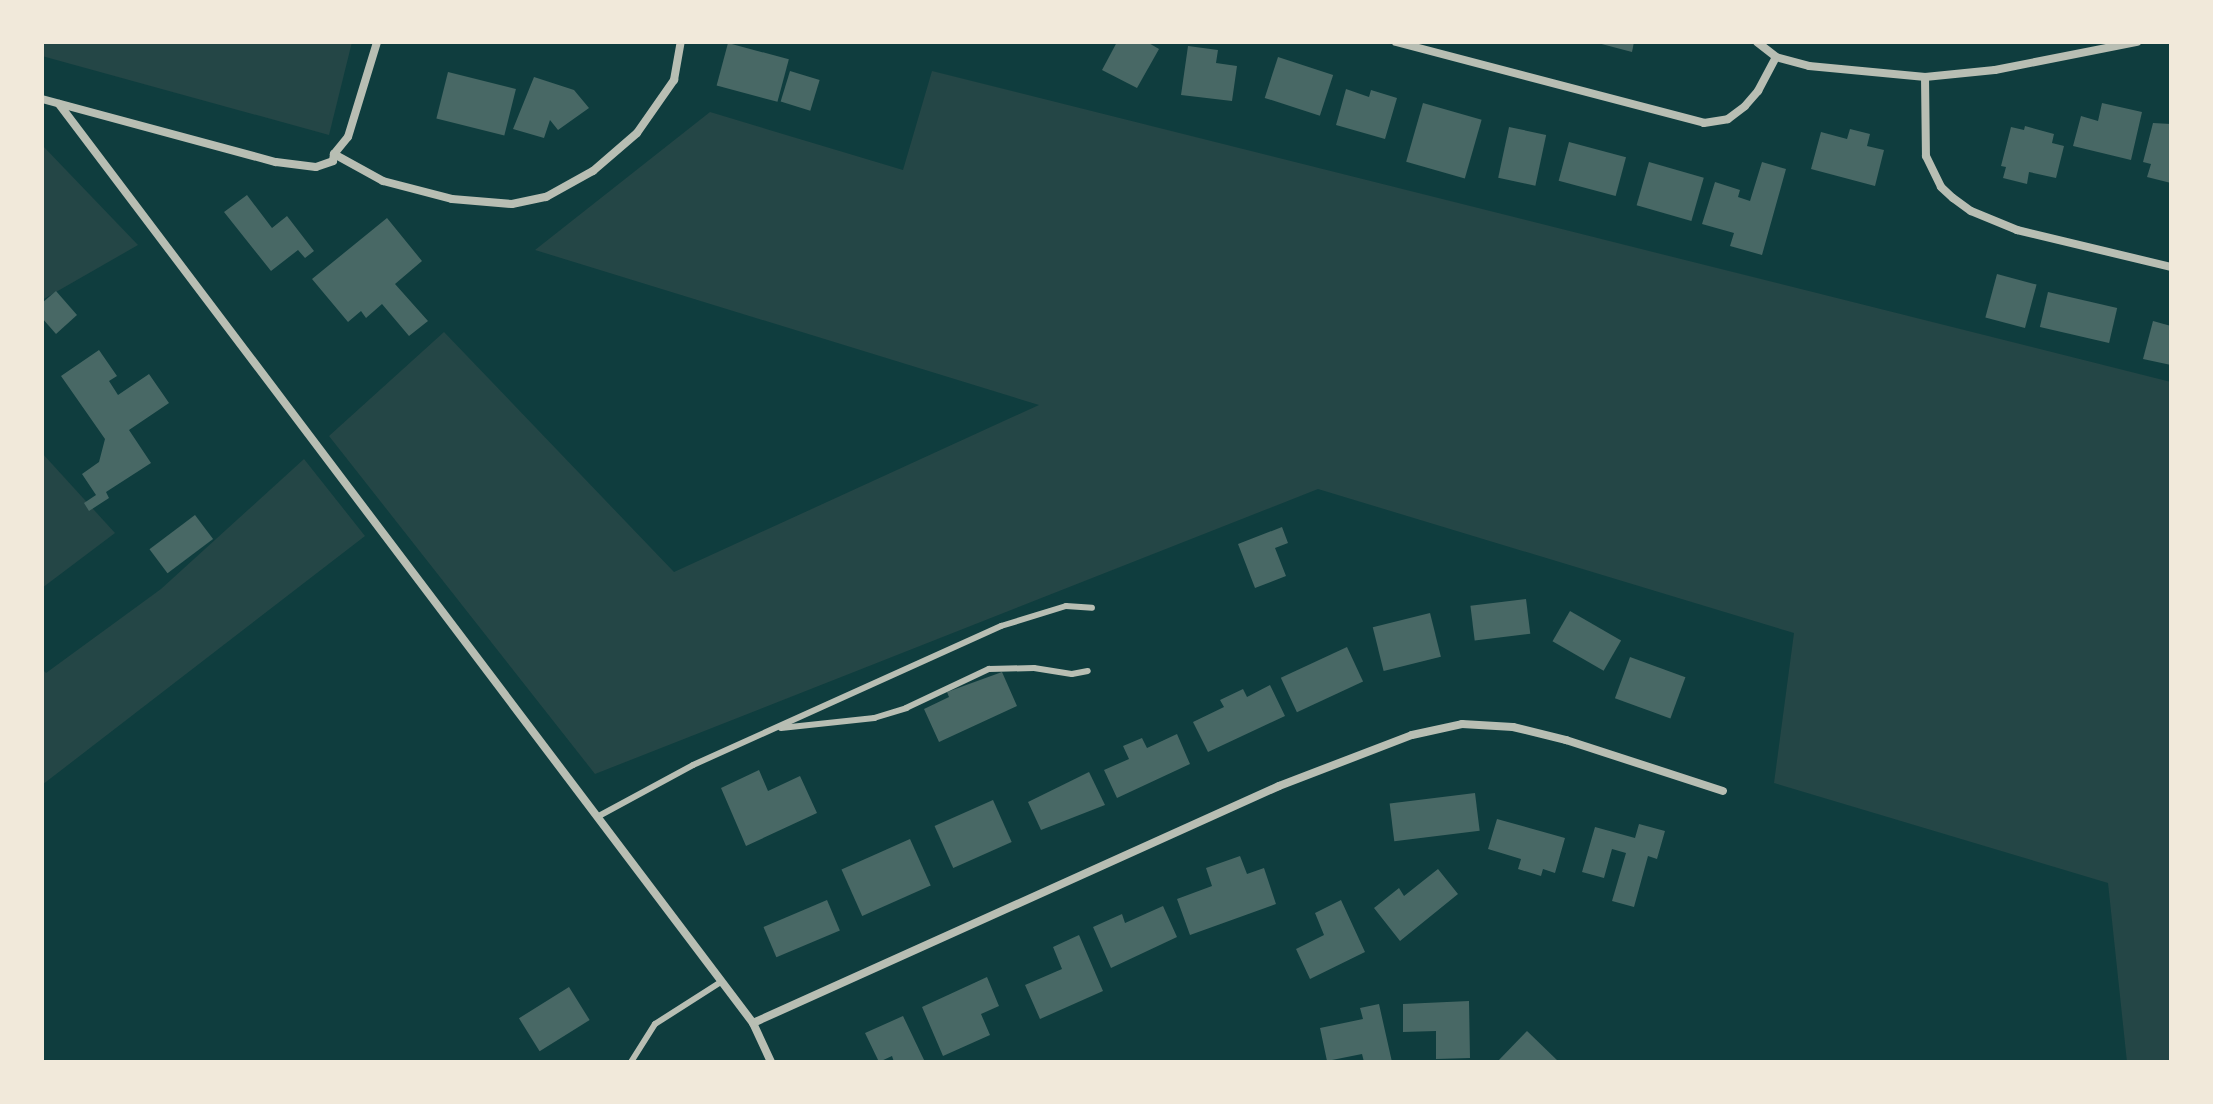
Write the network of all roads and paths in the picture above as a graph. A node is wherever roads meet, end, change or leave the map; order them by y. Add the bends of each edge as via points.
1 (377, 42) edge
2 (681, 42) edge
3 (1396, 42) edge
4 (1757, 42) edge
5 (2137, 42) edge
6 (1776, 57) junction
7 (1925, 77) junction
8 (42, 99) edge
9 (59, 104) junction
10 (334, 154) junction
11 (2171, 267) edge
12 (1092, 608) dead end
13 (1088, 671) dead end
14 (773, 729) junction
15 (1723, 791) dead end
16 (597, 817) junction
17 (721, 982) junction
18 (753, 1023) junction
19 (631, 1062) edge
20 (771, 1062) edge

1 - 10 street via 354,125
2 - 10 street via 674,80 637,133 593,171 546,197 512,204 452,199 383,181
3 - 6 street via 1704,123 1728,119 1745,106
4 - 6 street
5 - 7 street via 1995,70
6 - 7 street via 1809,66
7 - 11 street via 1926,156 1941,187 1953,198 2017,230
8 - 9 street
9 - 10 street via 297,167 324,165
9 - 16 street
12 - 14 lane via 1066,606 1001,626
13 - 14 lane via 989,669 874,718
14 - 16 lane
15 - 18 street via 1513,727 1462,724 1412,735 1279,786
16 - 17 street
17 - 18 street
17 - 19 lane via 655,1024
18 - 20 street

